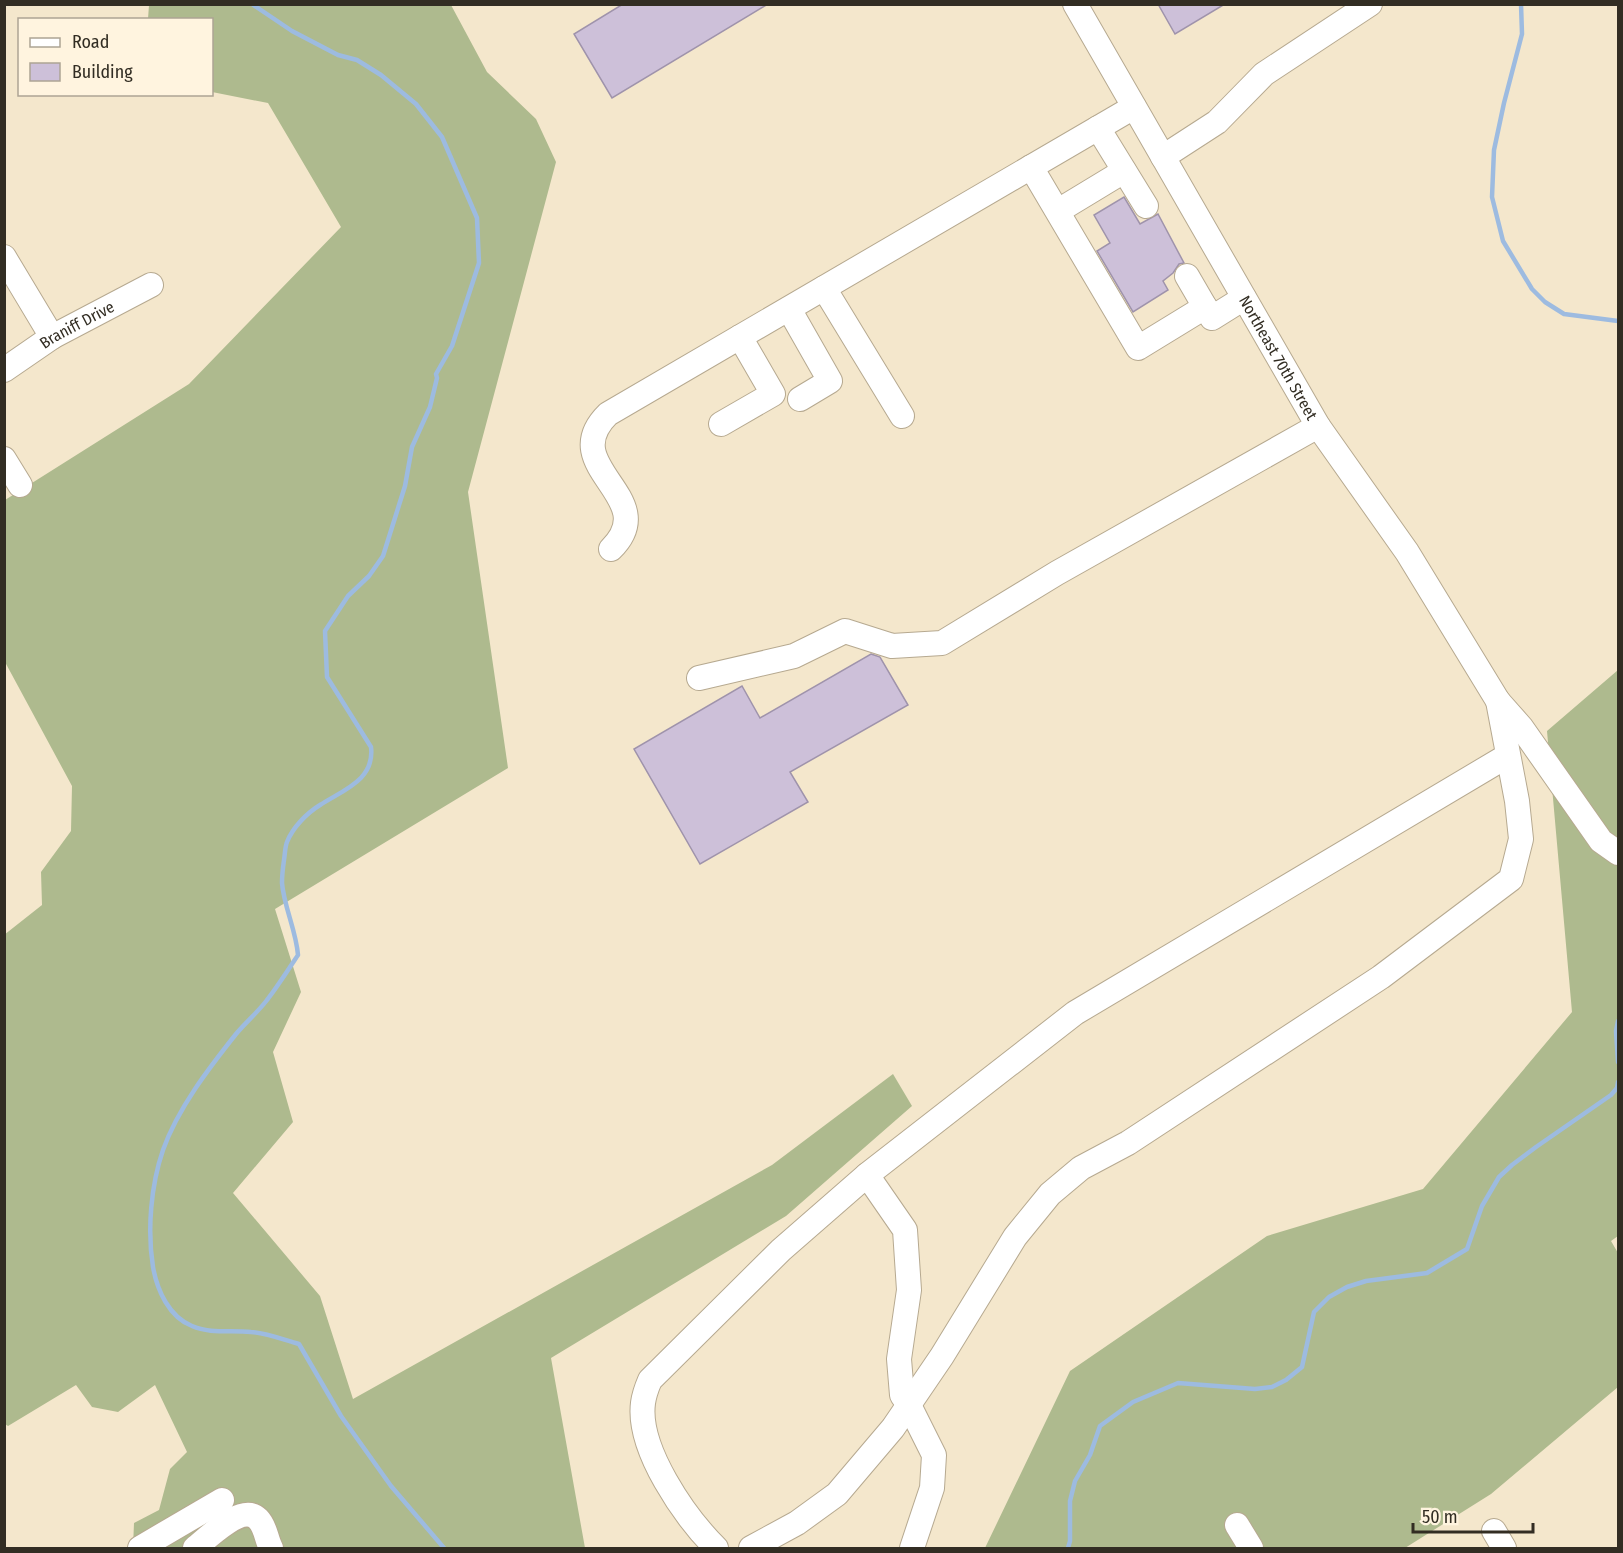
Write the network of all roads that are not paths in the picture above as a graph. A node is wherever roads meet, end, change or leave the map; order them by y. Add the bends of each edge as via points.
1 (1074, 4) edge
2 (1370, 4) edge
3 (1134, 107) junction
4 (1098, 128) junction
5 (1163, 157) junction
6 (1031, 167) junction
7 (1124, 171) junction
8 (1146, 206) dead end
9 (1058, 211) junction
10 (4, 256) edge
11 (1187, 276) dead end
12 (151, 285) dead end
13 (824, 288) junction
14 (1244, 298) junction
15 (1205, 307) junction
16 (789, 309) junction
17 (52, 337) junction
18 (740, 337) junction
19 (4, 370) edge
20 (800, 399) dead end
21 (902, 416) dead end
22 (721, 424) dead end
23 (1318, 426) junction
24 (4, 459) edge
25 (20, 485) dead end
26 (611, 549) dead end
27 (699, 678) dead end
28 (1498, 701) junction
29 (1507, 756) junction
30 (1618, 853) edge
31 (867, 1174) junction
32 (909, 1405) junction
33 (222, 1500) dead end
34 (1237, 1526) dead end
35 (265, 1545) edge
36 (140, 1548) edge
37 (195, 1548) edge
38 (716, 1548) edge
39 (751, 1548) edge
40 (912, 1548) edge
41 (1251, 1548) edge

1 - 3 street, Northeast 70th Street
2 - 5 street via 1264,74 1217,122
3 - 4 street
3 - 5 street, Northeast 70th Street
4 - 6 street
4 - 7 street
5 - 14 street, Northeast 70th Street
6 - 9 street
6 - 13 street
7 - 8 street
7 - 9 street
9 - 15 street via 1138,348
10 - 17 street
11 - 15 street
12 - 17 street, Braniff Drive
13 - 16 street
13 - 21 street
14 - 15 street via 1212,318
14 - 23 street, Northeast 70th Street
16 - 18 street
16 - 20 street via 830,381
17 - 19 street, Braniff Drive
18 - 22 street via 773,394
18 - 26 street via 608,414 597,425 592,441 595,459 626,512 627,525
23 - 27 street via 1057,573 942,643 892,646 844,631 794,656
23 - 28 street, Northeast 70th Street via 1407,552
24 - 25 street
28 - 29 street
28 - 30 street via 1521,727 1601,841
29 - 31 street via 1075,1013
29 - 32 street via 1521,839 1511,879 1381,977 1128,1143 1081,1168 1050,1194 1015,1237
31 - 32 street via 905,1230 909,1290 899,1359 902,1395
31 - 38 street via 781,1250 650,1380 643,1403 646,1438 664,1480
32 - 39 street via 837,1494 797,1523
32 - 40 street via 934,1455 932,1488
33 - 36 street
34 - 41 street
35 - 37 street via 265,1528 259,1519 245,1514

